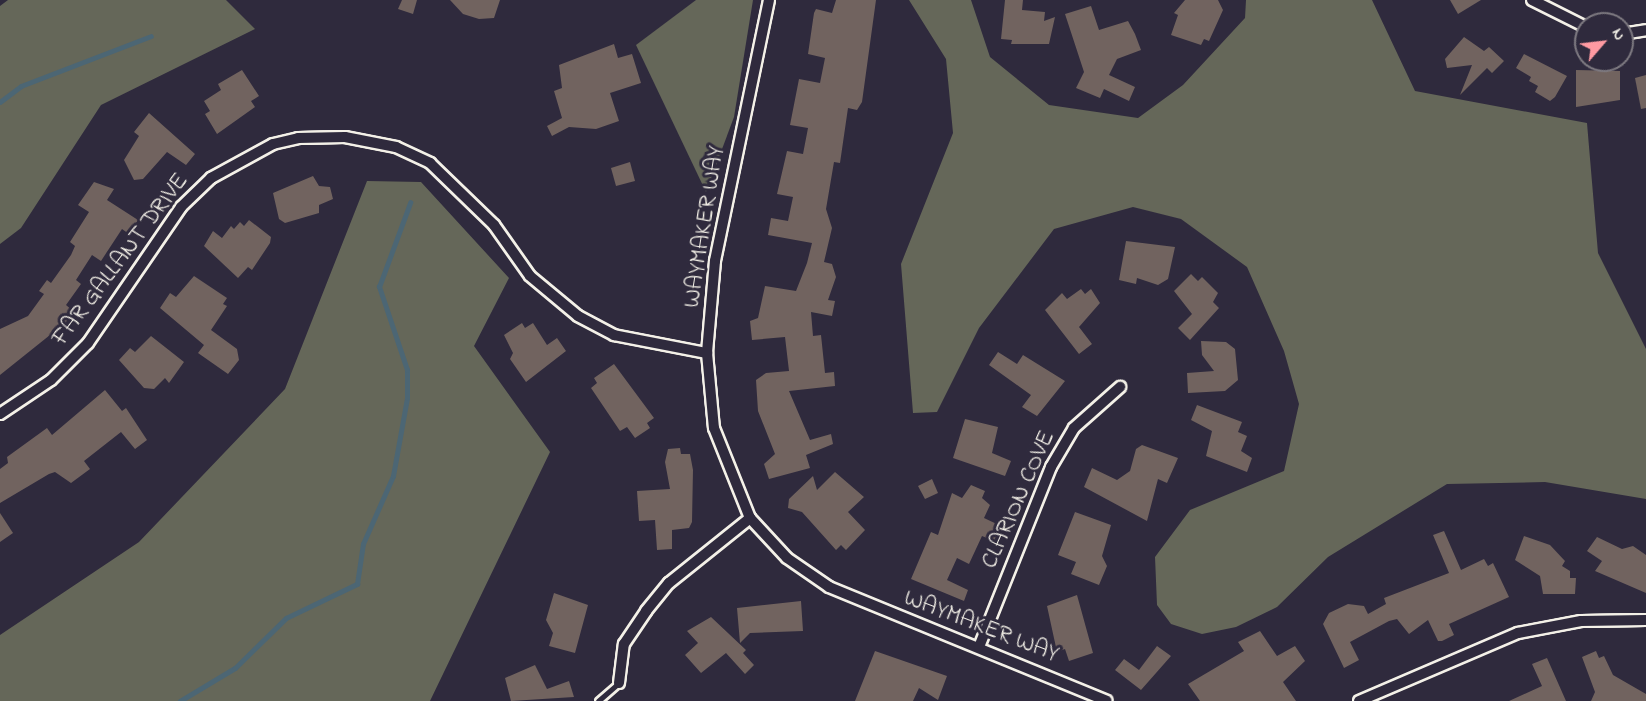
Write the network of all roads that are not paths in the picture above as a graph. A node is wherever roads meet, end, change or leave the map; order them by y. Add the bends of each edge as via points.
1 (769, 0) edge
2 (1532, 0) edge
3 (1574, 21) edge
4 (707, 353) junction
5 (1120, 387) dead end
6 (0, 414) edge
7 (750, 518) junction
8 (1646, 620) edge
9 (979, 647) junction
10 (619, 683) joint
11 (598, 701) edge
12 (1107, 701) edge
13 (1359, 701) edge

1 - 4 street, WAYMAKER WAY via 716,261
2 - 3 street
4 - 6 street, FAR GALLANT DRIVE via 614,335 578,316 530,276 494,225 430,163 396,147 345,137 298,138 273,144 211,177 181,207 88,343 51,380
4 - 7 street, WAYMAKER WAY via 714,428
5 - 9 street, CLARION COVE via 1074,428 1051,467
7 - 9 street, WAYMAKER WAY via 787,558 829,587 916,626
7 - 10 street via 669,583 645,610 624,644
8 - 13 street via 1612,618 1528,630
9 - 12 street, WAYMAKER WAY
10 - 11 lane

